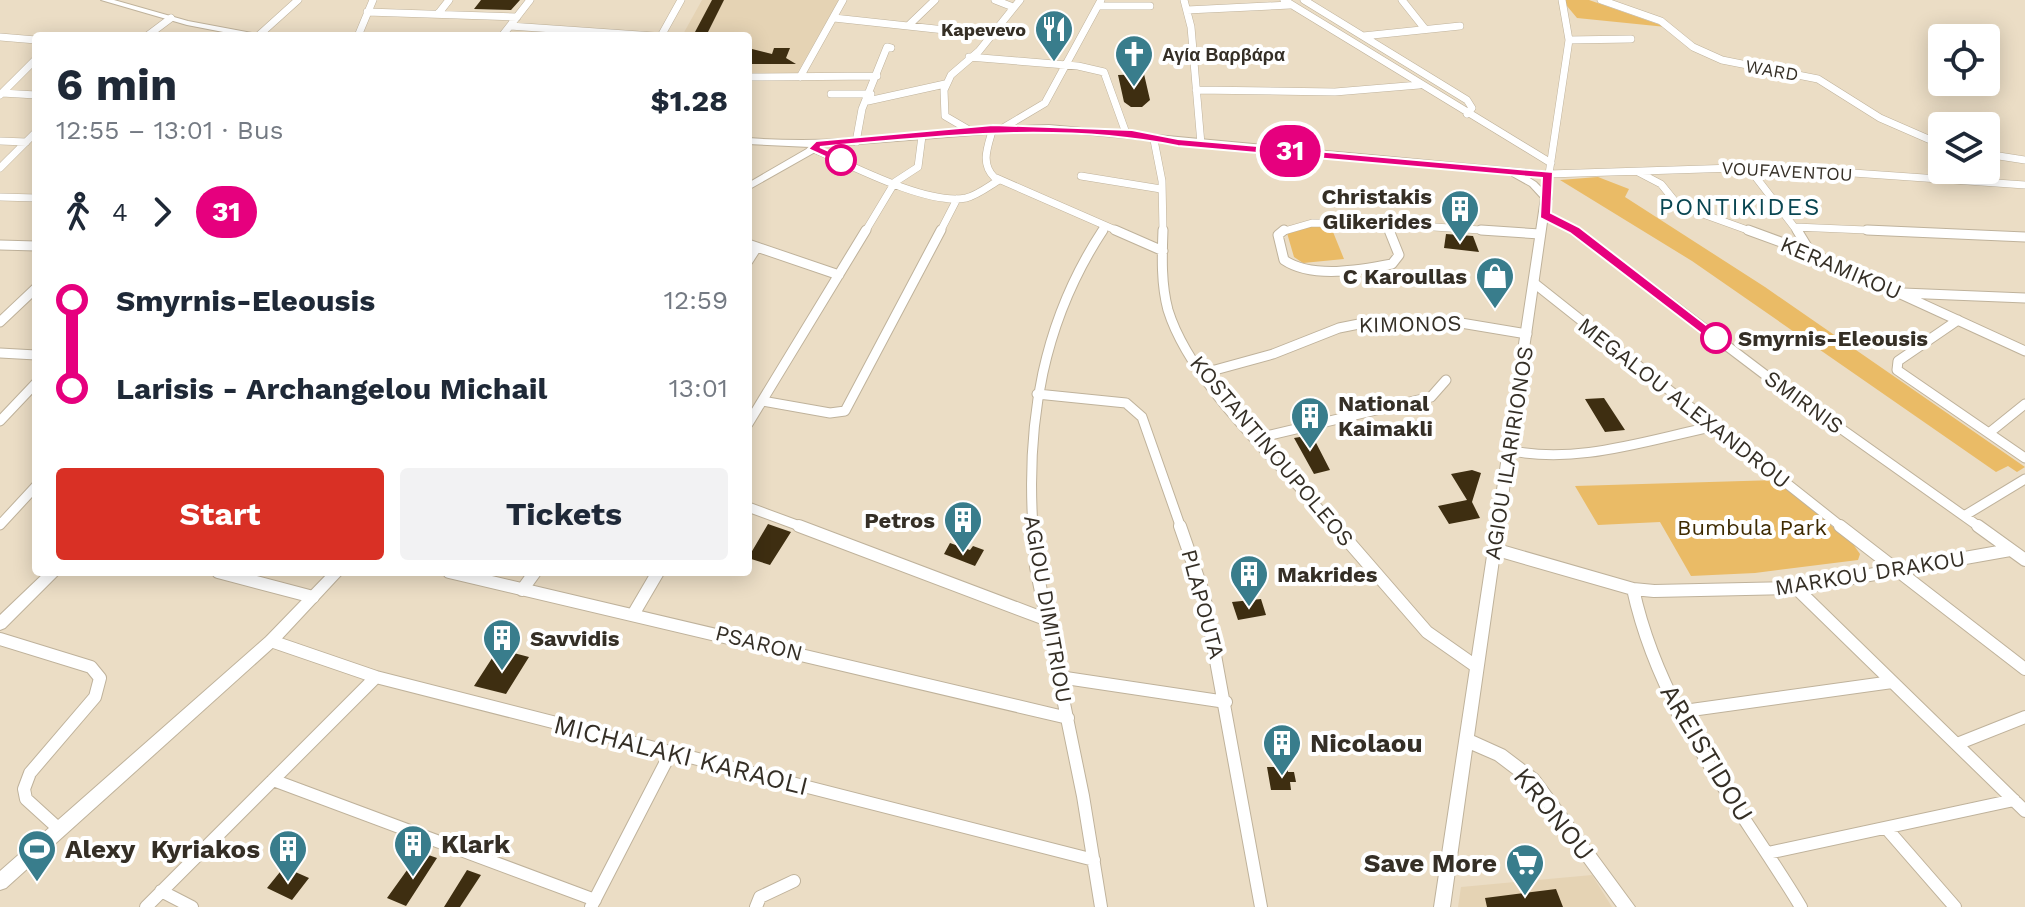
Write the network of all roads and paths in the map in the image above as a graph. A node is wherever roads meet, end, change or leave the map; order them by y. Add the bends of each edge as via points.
1 (105, 0) edge
2 (298, 0) edge
3 (373, 0) edge
4 (449, 0) edge
5 (530, 0) edge
6 (681, 0) edge
7 (843, 0) edge
8 (935, 0) edge
9 (995, 0) edge
10 (1020, 0) edge
11 (1184, 0) edge
12 (1304, 0) edge
13 (1402, 0) edge
14 (1601, 0) edge
15 (1561, 1) edge
16 (1288, 2) edge
17 (1099, 3) edge
18 (1150, 6) dead end
19 (1013, 7) junction
20 (1187, 10) junction
21 (367, 12) junction
22 (438, 14) junction
23 (517, 17) junction
24 (171, 18) junction
25 (834, 18) junction
26 (910, 24) junction
27 (510, 26) junction
28 (1460, 26) dead end
29 (1425, 29) junction
30 (152, 32) edge
31 (239, 32) edge
32 (262, 32) edge
33 (360, 32) edge
34 (505, 32) edge
35 (596, 32) edge
36 (663, 32) edge
37 (991, 35) junction
38 (1362, 36) junction
39 (0, 37) edge
40 (1631, 39) dead end
41 (32, 40) edge
42 (1569, 40) junction
43 (891, 48) dead end
44 (969, 57) junction
45 (32, 63) edge
46 (1407, 63) junction
47 (1065, 66) junction
48 (1397, 71) junction
49 (877, 76) junction
50 (752, 77) edge
51 (800, 77) junction
52 (945, 84) junction
53 (1419, 85) junction
54 (1196, 90) junction
55 (1, 94) edge
56 (831, 94) dead end
57 (32, 95) edge
58 (870, 98) junction
59 (1467, 114) junction
60 (998, 128) junction
61 (969, 130) junction
62 (1126, 133) junction
63 (32, 136) edge
64 (922, 136) junction
65 (1928, 139) edge
66 (1154, 140) junction
67 (0, 141) edge
68 (752, 141) edge
69 (26, 142) junction
70 (856, 142) junction
71 (1201, 144) junction
72 (815, 147) junction
73 (2000, 156) edge
74 (2025, 160) edge
75 (1748, 167) junction
76 (0, 168) edge
77 (1550, 169) junction
78 (1668, 169) junction
79 (1506, 171) junction
80 (1633, 171) junction
81 (1081, 176) dead end
82 (999, 180) junction
83 (895, 182) junction
84 (1661, 184) junction
85 (752, 185) edge
86 (2025, 185) edge
87 (1161, 189) junction
88 (0, 197) edge
89 (32, 198) edge
90 (957, 199) junction
91 (1547, 199) junction
92 (1544, 215) junction
93 (1387, 224) junction
94 (1795, 227) junction
95 (1104, 228) junction
96 (1540, 234) junction
97 (2025, 237) edge
98 (0, 245) edge
99 (753, 245) edge
100 (32, 246) edge
101 (1163, 251) junction
102 (1811, 253) junction
103 (839, 275) junction
104 (1534, 283) junction
105 (32, 292) edge
106 (1900, 293) junction
107 (2025, 298) edge
108 (1958, 320) junction
109 (0, 322) edge
110 (1527, 334) junction
111 (2025, 351) edge
112 (0, 353) edge
113 (32, 355) edge
114 (1204, 373) junction
115 (1446, 380) dead end
116 (32, 387) edge
117 (1037, 394) junction
118 (762, 401) junction
119 (2025, 404) edge
120 (752, 417) edge
121 (0, 421) edge
122 (1711, 427) junction
123 (1989, 433) junction
124 (1258, 438) junction
125 (1508, 450) junction
126 (2025, 458) edge
127 (2025, 479) edge
128 (32, 490) edge
129 (752, 509) edge
130 (1964, 516) junction
131 (0, 525) edge
132 (1494, 549) junction
133 (2010, 550) junction
134 (2025, 560) edge
135 (1901, 572) junction
136 (50, 576) edge
137 (233, 576) edge
138 (333, 576) edge
139 (465, 576) edge
140 (532, 576) edge
141 (656, 576) edge
142 (1796, 588) junction
143 (1633, 589) junction
144 (522, 590) junction
145 (313, 597) junction
146 (634, 613) junction
147 (1045, 619) junction
148 (0, 624) edge
149 (0, 639) edge
150 (271, 641) junction
151 (1477, 667) junction
152 (2025, 669) edge
153 (376, 677) junction
154 (1059, 677) junction
155 (1892, 682) junction
156 (1226, 702) junction
157 (1677, 712) junction
158 (2025, 717) edge
159 (1068, 718) junction
160 (1467, 740) junction
161 (1957, 744) junction
162 (671, 752) junction
163 (273, 780) junction
164 (2014, 800) junction
165 (2025, 811) edge
166 (59, 829) junction
167 (1887, 829) junction
168 (1768, 853) junction
169 (1094, 860) junction
170 (794, 881) dead end
171 (0, 882) edge
172 (161, 891) junction
173 (593, 904) edge
174 (146, 907) edge
175 (192, 907) edge
176 (756, 907) edge
177 (1101, 907) edge
178 (1261, 907) edge
179 (1442, 907) edge
180 (1627, 907) edge
181 (1801, 907) edge
182 (1955, 907) edge

1 - 24 street
2 - 32 street
3 - 21 street
4 - 22 street
5 - 23 street
6 - 36 street
7 - 25 street
8 - 26 street
9 - 19 street
10 - 19 street
11 - 20 street
12 - 38 street
13 - 29 street
14 - 65 street, WARD via 1661,21 1693,47 1722,60 1818,79 1880,118
15 - 42 street, AGIOU ILARIRIONOS
16 - 20 street
16 - 48 street
17 - 18 street
17 - 47 street
19 - 37 street
20 - 54 street
21 - 22 street
21 - 33 street
22 - 23 street
23 - 27 street
24 - 30 street
24 - 31 street
25 - 26 street
25 - 51 street
26 - 37 street
27 - 34 street
27 - 35 street
28 - 29 street
29 - 38 street
37 - 44 street
38 - 46 street
39 - 41 street
40 - 42 street
42 - 77 street, AGIOU ILARIRIONOS
43 - 49 street via 887,47
44 - 47 street
44 - 52 street
45 - 55 street
46 - 48 street
46 - 59 street via 1469,102
47 - 60 street via 1045,103
47 - 62 street via 1107,75
48 - 53 street
49 - 51 street
49 - 58 street
50 - 51 street
52 - 58 street
52 - 61 street via 945,116
53 - 54 street via 1354,91
53 - 59 street
54 - 71 street
55 - 57 street
56 - 58 street
58 - 70 street via 862,109
59 - 77 street
60 - 61 street
60 - 62 street
60 - 82 street via 985,167
61 - 64 street
62 - 66 street
63 - 69 street
64 - 70 street
64 - 83 street via 918,167
66 - 71 street
66 - 87 street, KOSTANTINOUPOLEOS
67 - 69 street
68 - 72 street
69 - 76 street
70 - 72 street
71 - 79 street
72 - 83 street
72 - 85 street
73 - 74 street
75 - 78 street, VOUFAVENTOU
75 - 86 street, VOUFAVENTOU
75 - 94 street
77 - 79 street
77 - 80 street, VOUFAVENTOU
77 - 91 street, AGIOU ILARIRIONOS
78 - 80 street, VOUFAVENTOU
78 - 84 street via 1659,178
79 - 91 street via 1533,184
80 - 84 street, KERAMIKOU
81 - 87 street
82 - 90 street
82 - 95 street
83 - 90 street
83 - 103 street
84 - 102 street, KERAMIKOU via 1678,205
87 - 101 street, KOSTANTINOUPOLEOS
88 - 89 street
90 - 118 street via 845,411
91 - 92 street, AGIOU ILARIRIONOS
92 - 96 street, AGIOU ILARIRIONOS
92 - 130 street, SMIRNIS via 1574,230
93 - 93 street via 1399,255 1392,264 1307,271 1282,257 1278,235 1291,225
93 - 96 street
94 - 97 street
94 - 102 street
95 - 101 street
95 - 117 street, AGIOU DIMITRIOU via 1070,284
96 - 104 street, AGIOU ILARIRIONOS
98 - 100 street
99 - 103 street
101 - 114 street, KOSTANTINOUPOLEOS via 1171,319
102 - 106 street, KERAMIKOU
103 - 118 street
104 - 110 street, AGIOU ILARIRIONOS
104 - 122 street, MEGALOU ALEXANDROU
105 - 109 street
106 - 107 street
106 - 108 street, KERAMIKOU
108 - 111 street, KERAMIKOU
108 - 123 street via 1896,367
110 - 114 street, KIMONOS via 1455,322 1358,324
110 - 125 street, AGIOU ILARIRIONOS
112 - 113 street
114 - 124 street, KOSTANTINOUPOLEOS
115 - 124 street via 1431,397
116 - 121 street
117 - 147 street, AGIOU DIMITRIOU via 1029,509
117 - 156 street, PLAPOUTA via 1126,403 1142,417 1200,581
118 - 120 street
119 - 123 street
122 - 125 street via 1558,458
122 - 135 street, MEGALOU ALEXANDROU
123 - 126 street
124 - 151 street, KOSTANTINOUPOLEOS via 1425,630
125 - 132 street, AGIOU ILARIRIONOS
127 - 130 street
128 - 131 street
129 - 147 street
130 - 133 street, SMIRNIS
132 - 143 street, MARKOU DRAKOU
132 - 151 street, AGIOU ILARIRIONOS
133 - 134 street, SMIRNIS
133 - 135 street, MARKOU DRAKOU
135 - 142 street, MARKOU DRAKOU
135 - 152 street, MEGALOU ALEXANDROU
136 - 148 street
137 - 145 street
138 - 145 street
139 - 144 street, PSARON
140 - 144 street
141 - 146 street
142 - 143 street, MARKOU DRAKOU
142 - 155 street
143 - 157 street, AREISTIDOU via 1641,624
144 - 146 street, PSARON
145 - 150 street
146 - 159 street, PSARON
147 - 154 street, AGIOU DIMITRIOU
149 - 166 street via 91,667 100,678 95,697 25,784 26,799
150 - 153 street, MICHALAKI KARAOLI
150 - 166 street
151 - 160 street, AGIOU ILARIRIONOS
153 - 162 street, MICHALAKI KARAOLI
153 - 163 street
154 - 156 street
154 - 159 street, AGIOU DIMITRIOU
155 - 157 street
155 - 161 street
156 - 178 street, PLAPOUTA
157 - 168 street, AREISTIDOU
158 - 161 street
159 - 169 street, AGIOU DIMITRIOU
160 - 179 street, AGIOU ILARIRIONOS
160 - 180 street, KRONOU via 1500,755 1533,780
161 - 164 street
162 - 169 street, MICHALAKI KARAOLI
162 - 173 street
163 - 172 street
163 - 173 street
164 - 165 street
164 - 167 street
166 - 171 street
167 - 168 street
167 - 182 street
168 - 181 street, AREISTIDOU
169 - 177 street, AGIOU DIMITRIOU
170 - 176 street via 760,897
172 - 174 street
172 - 175 street

